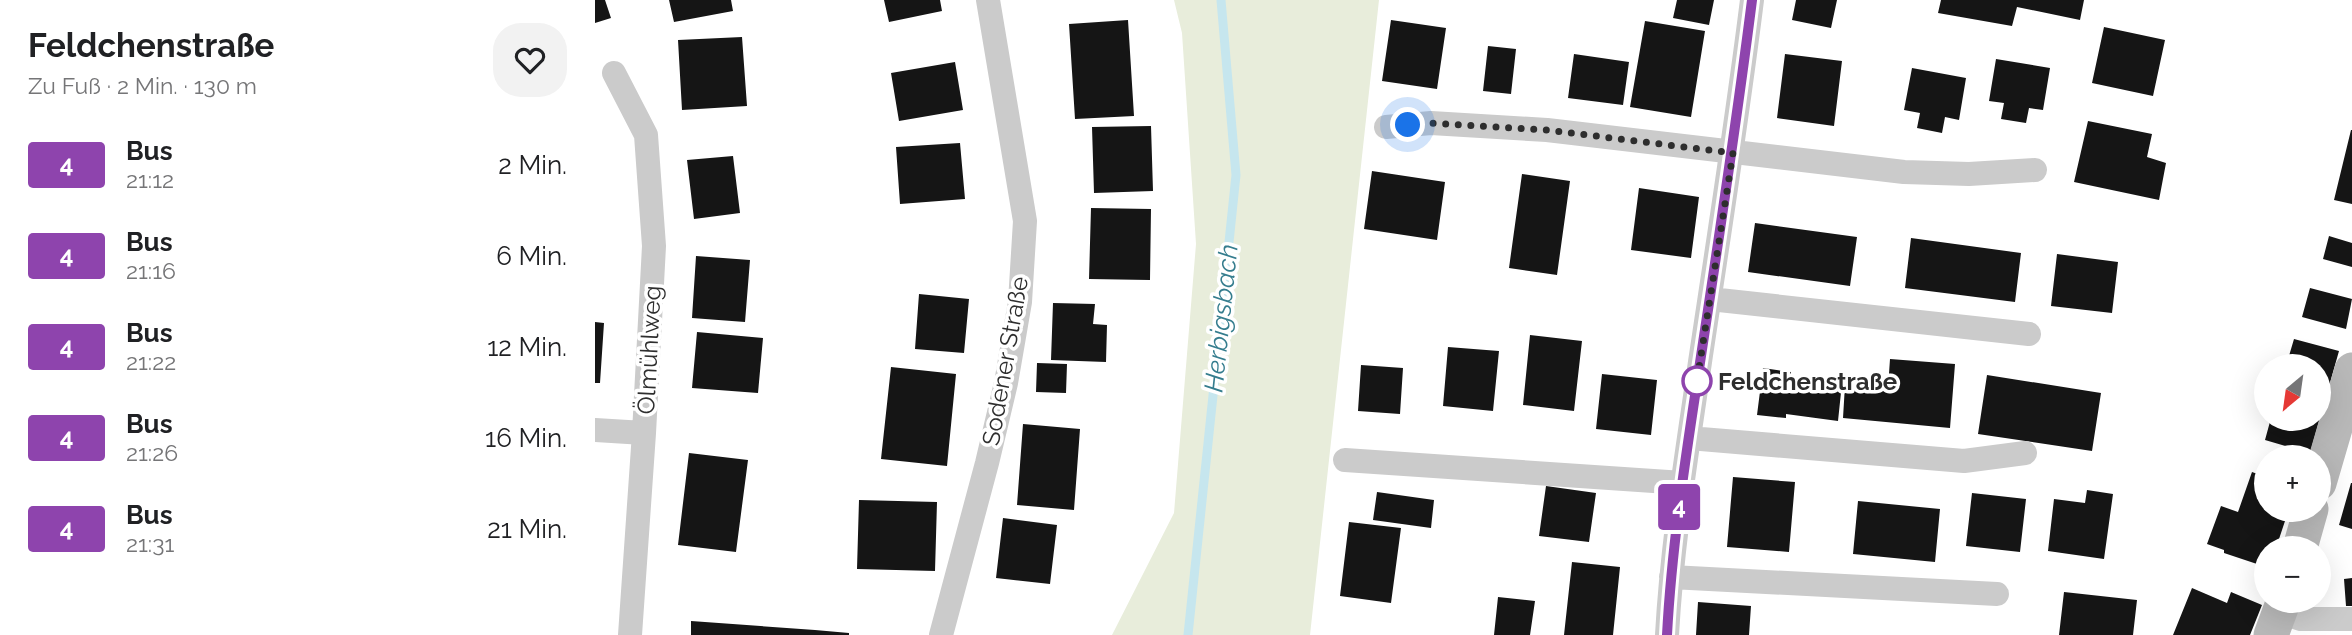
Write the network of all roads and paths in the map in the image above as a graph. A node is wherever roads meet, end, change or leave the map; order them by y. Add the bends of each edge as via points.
1 (988, 0) edge
2 (1752, 0) edge
3 (614, 73) dead end
4 (1386, 127) dead end
5 (1733, 153) junction
6 (2035, 170) dead end
7 (1710, 299) junction
8 (2029, 334) dead end
9 (2352, 370) edge
10 (595, 430) edge
11 (644, 433) junction
12 (1689, 438) junction
13 (2330, 445) edge
14 (2025, 453) dead end
15 (1345, 460) dead end
16 (1682, 483) junction
17 (1671, 577) junction
18 (1997, 594) dead end
19 (2278, 616) edge
20 (2352, 619) edge
21 (630, 635) edge
22 (941, 635) edge
23 (1667, 635) edge

1 - 22 street, Sodener Straße via 1025,221 1020,302 1006,383
2 - 5 street
3 - 11 street, Ölmühlweg via 646,135 654,246
4 - 5 street via 1431,123 1547,130
5 - 6 street via 1904,173
5 - 7 street
7 - 8 street
7 - 12 street
9 - 13 street
10 - 11 street
11 - 21 street, Ölmühlweg
12 - 14 street via 1964,461
12 - 16 street
15 - 16 street
16 - 17 street
17 - 18 street
17 - 23 street
19 - 20 street

